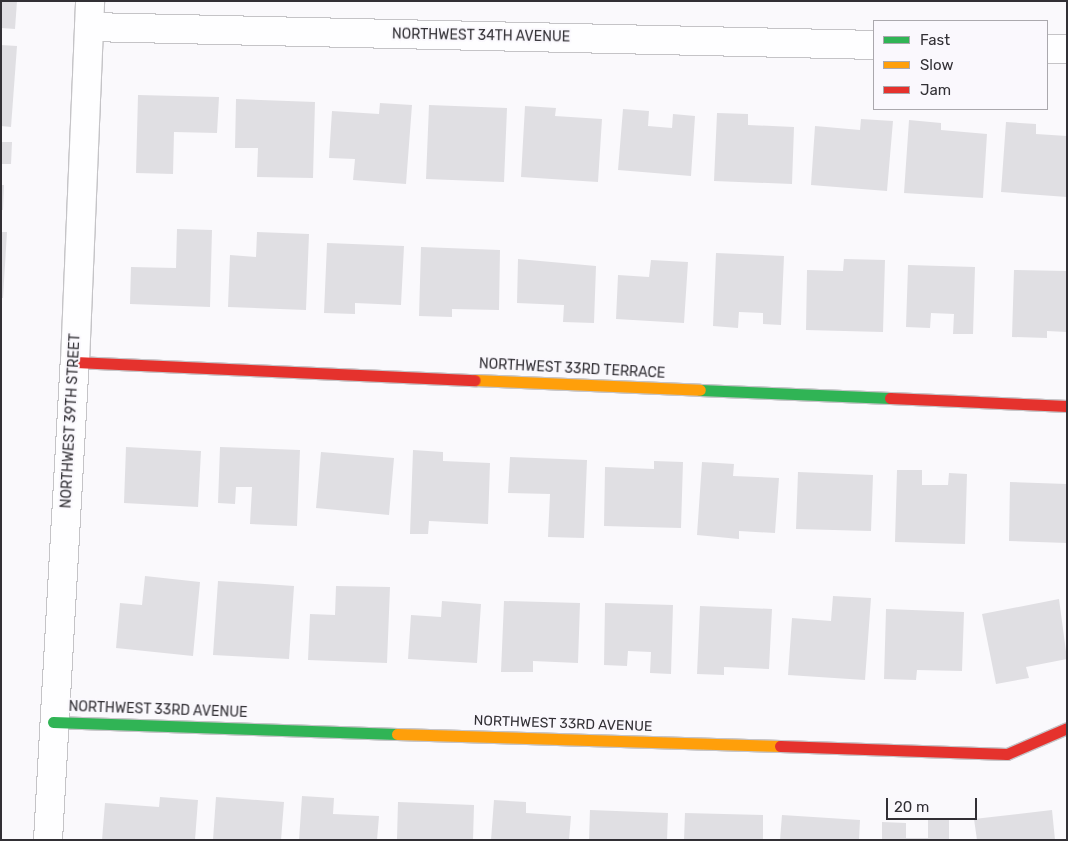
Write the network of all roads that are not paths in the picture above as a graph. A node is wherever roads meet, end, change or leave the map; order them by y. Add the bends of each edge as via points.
1 (89, 14) edge
2 (873, 45) edge
3 (1048, 48) edge
4 (1067, 49) edge
5 (75, 362) junction
6 (1067, 406) edge
7 (53, 722) junction
8 (1067, 728) edge
9 (48, 840) edge

1 - 2 street, NORTHWEST 34TH AVENUE
1 - 5 street, NORTHWEST 39TH STREET
3 - 4 street
5 - 6 street, NORTHWEST 33RD TERRACE
5 - 7 street, NORTHWEST 39TH STREET
7 - 8 street, NORTHWEST 33RD AVENUE via 1007,754
7 - 9 street, NORTHWEST 39TH STREET

